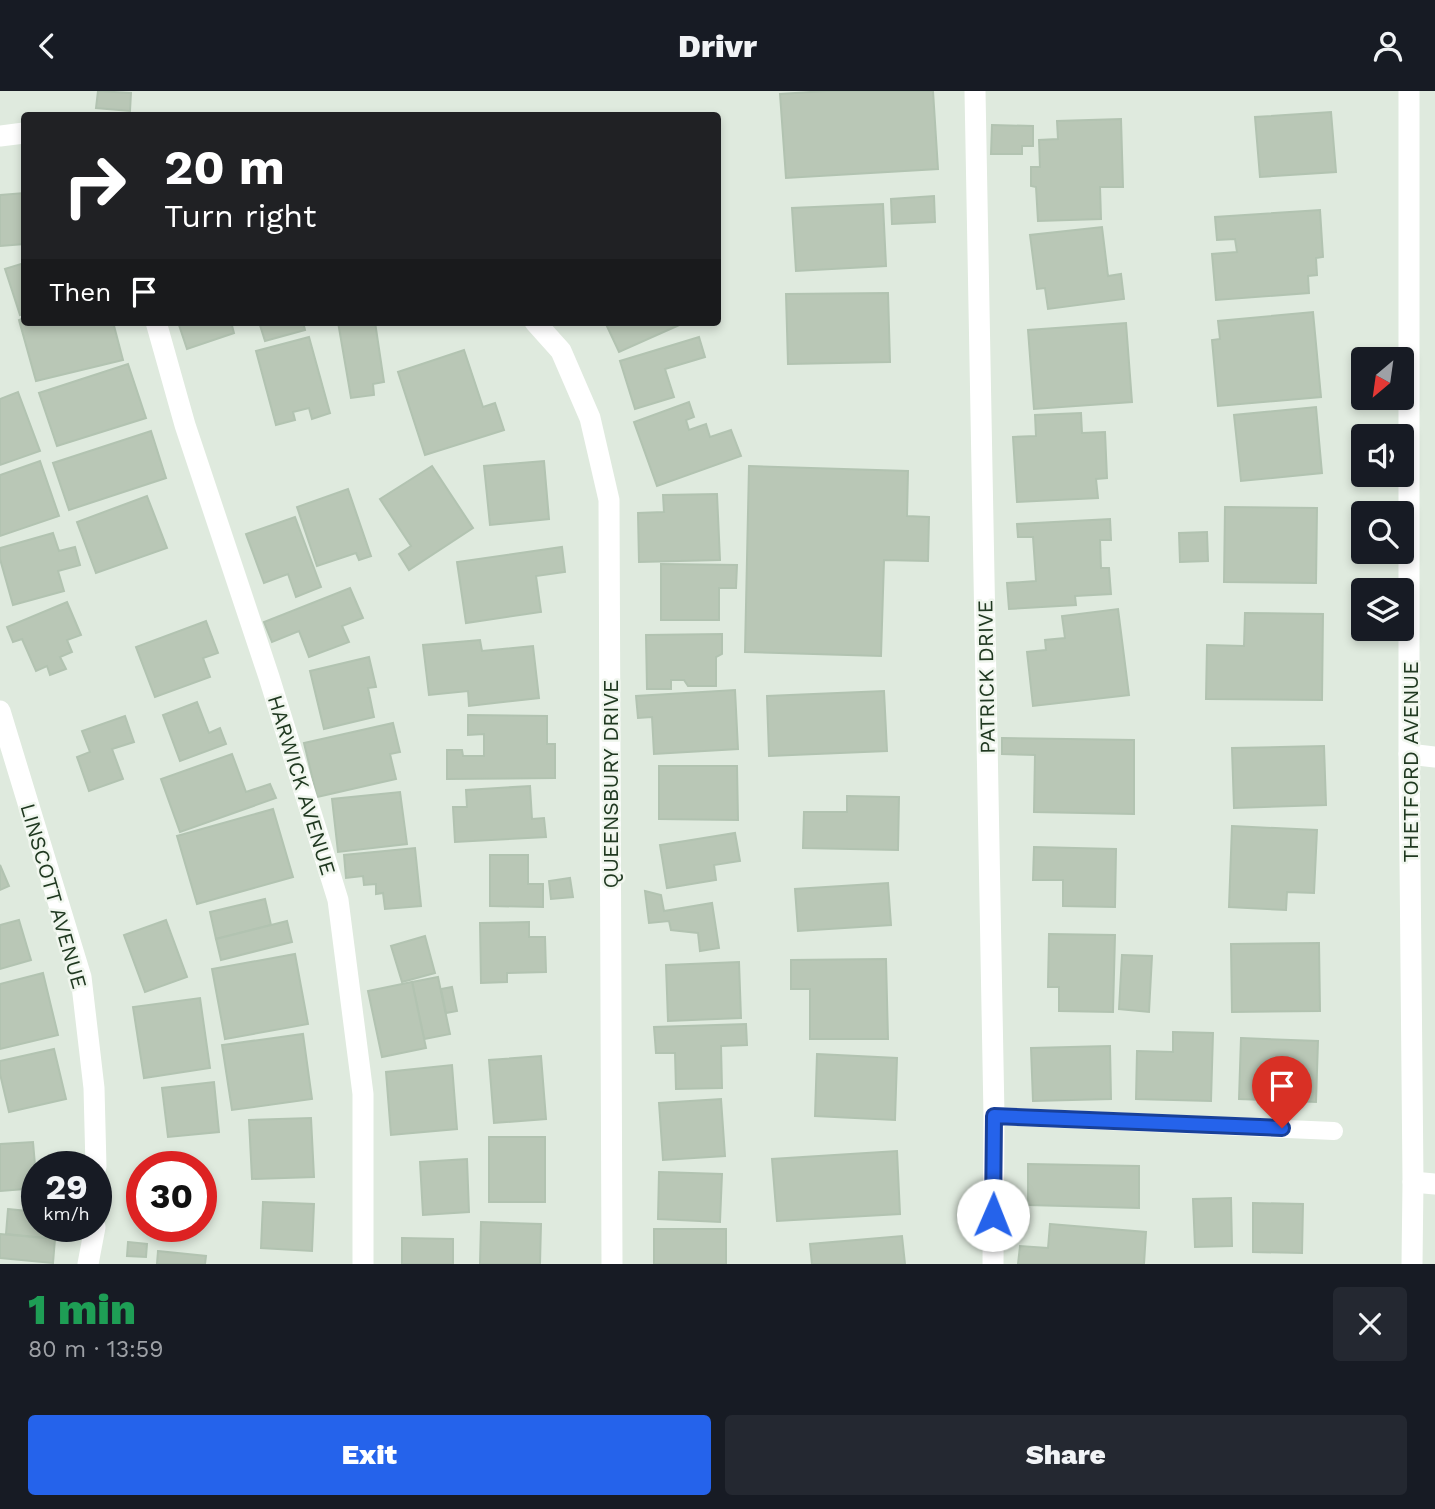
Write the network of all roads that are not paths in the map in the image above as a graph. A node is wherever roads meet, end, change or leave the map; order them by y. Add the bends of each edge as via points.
1 (975, 91) edge
2 (1409, 91) edge
3 (21, 133) edge
4 (0, 136) edge
5 (157, 326) edge
6 (539, 326) edge
7 (0, 711) edge
8 (1409, 754) junction
9 (1435, 757) edge
10 (994, 1116) junction
11 (1334, 1131) dead end
12 (96, 1151) edge
13 (1413, 1182) junction
14 (1435, 1184) edge
15 (92, 1242) edge
16 (88, 1264) edge
17 (363, 1264) edge
18 (612, 1264) edge
19 (993, 1264) edge
20 (1412, 1264) edge

1 - 10 street, PATRICK DRIVE
2 - 8 street, THETFORD AVENUE
3 - 4 street
5 - 17 street, HARWICK AVENUE via 338,900 363,1094
6 - 18 street, QUEENSBURY DRIVE via 561,351 590,418 609,500
7 - 12 street, LINSCOTT AVENUE via 81,977 94,1088
8 - 9 street
8 - 13 street, THETFORD AVENUE
10 - 11 lane
10 - 19 street, PATRICK DRIVE
13 - 14 street
13 - 20 street, THETFORD AVENUE
15 - 16 street

